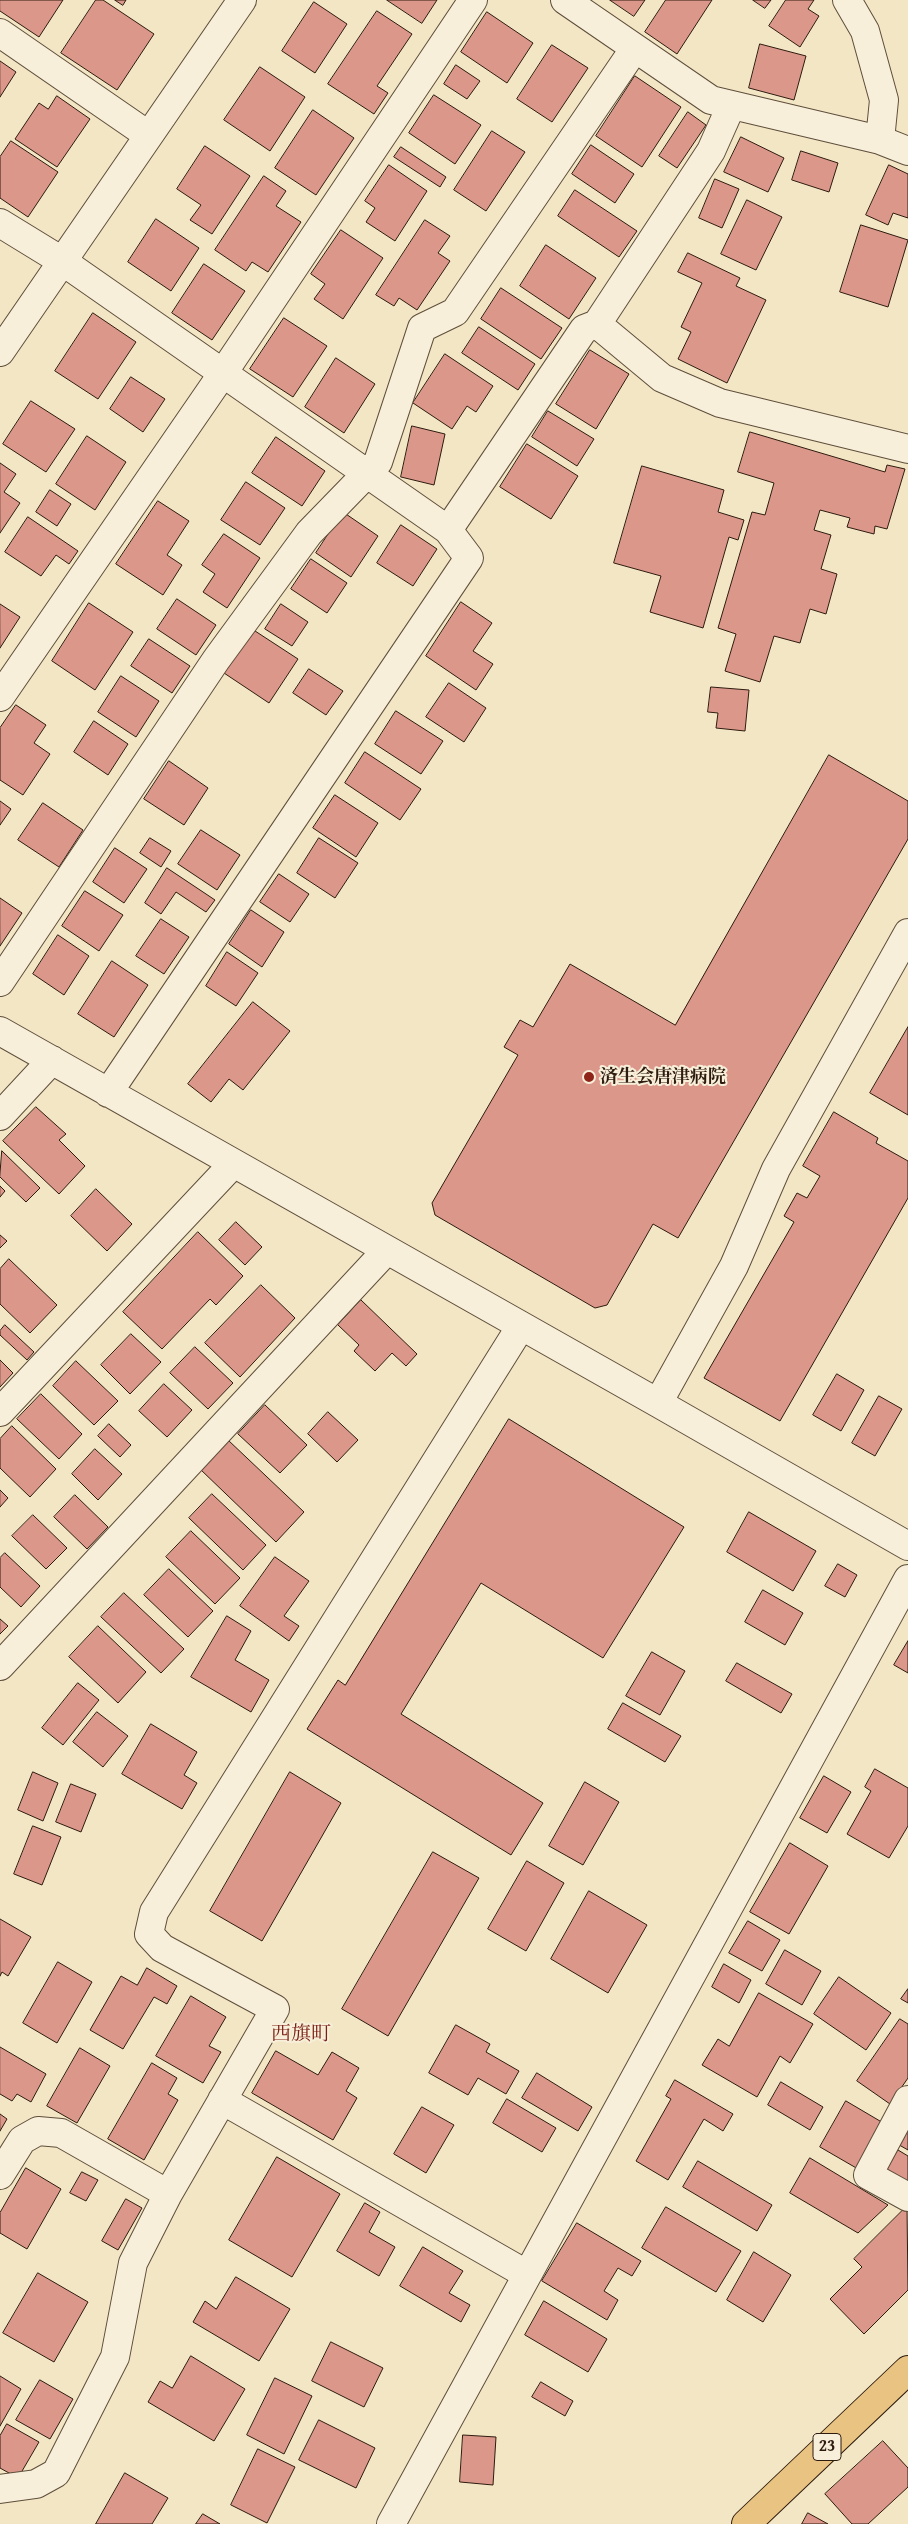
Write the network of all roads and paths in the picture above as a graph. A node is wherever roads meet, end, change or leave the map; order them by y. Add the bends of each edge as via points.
1 (473, 0) edge
2 (565, 0) edge
3 (848, 0) edge
4 (236, 2) edge
5 (0, 34) edge
6 (635, 48) junction
7 (731, 106) junction
8 (148, 135) junction
9 (880, 140) junction
10 (908, 151) edge
11 (0, 223) edge
12 (62, 261) junction
13 (597, 324) junction
14 (0, 352) edge
15 (223, 374) junction
16 (908, 450) edge
17 (367, 474) junction
18 (448, 530) junction
19 (0, 697) edge
20 (908, 933) edge
21 (0, 982) edge
22 (0, 1032) edge
23 (52, 1060) junction
24 (108, 1093) junction
25 (0, 1116) edge
26 (233, 1164) junction
27 (387, 1250) junction
28 (521, 1326) junction
29 (658, 1403) junction
30 (0, 1412) edge
31 (908, 1546) edge
32 (908, 1579) edge
33 (0, 1666) edge
34 (222, 2100) junction
35 (908, 2100) edge
36 (0, 2175) edge
37 (168, 2194) junction
38 (908, 2197) edge
39 (526, 2274) junction
40 (908, 2370) edge
41 (0, 2489) edge
42 (391, 2524) edge
43 (746, 2524) edge

1 - 15 street
2 - 6 street
3 - 9 street via 865,31 884,100
4 - 8 street
5 - 8 street
6 - 7 street via 711,100
6 - 17 street via 454,312 422,328 378,462
7 - 9 street
7 - 13 street via 712,150
8 - 12 street
9 - 10 street
11 - 12 street
12 - 14 street
12 - 15 street
13 - 16 street via 662,378 720,403
13 - 18 street via 584,329
15 - 17 street
15 - 19 street
17 - 18 street
17 - 21 street via 309,533 216,660
18 - 24 street via 469,558
20 - 29 street via 776,1169 734,1266
22 - 23 street
23 - 24 street
23 - 25 street
24 - 26 street
26 - 27 street
26 - 30 street
27 - 28 street
27 - 33 street
28 - 29 street
28 - 34 street via 154,1912 148,1934 162,1948 275,2010
29 - 31 street
32 - 39 street
34 - 37 street
34 - 39 street
35 - 38 street via 868,2175
36 - 37 street via 22,2140 38,2131 61,2133
37 - 41 street via 133,2263 115,2357 56,2473 36,2484
39 - 42 street
40 - 43 main road, 23

